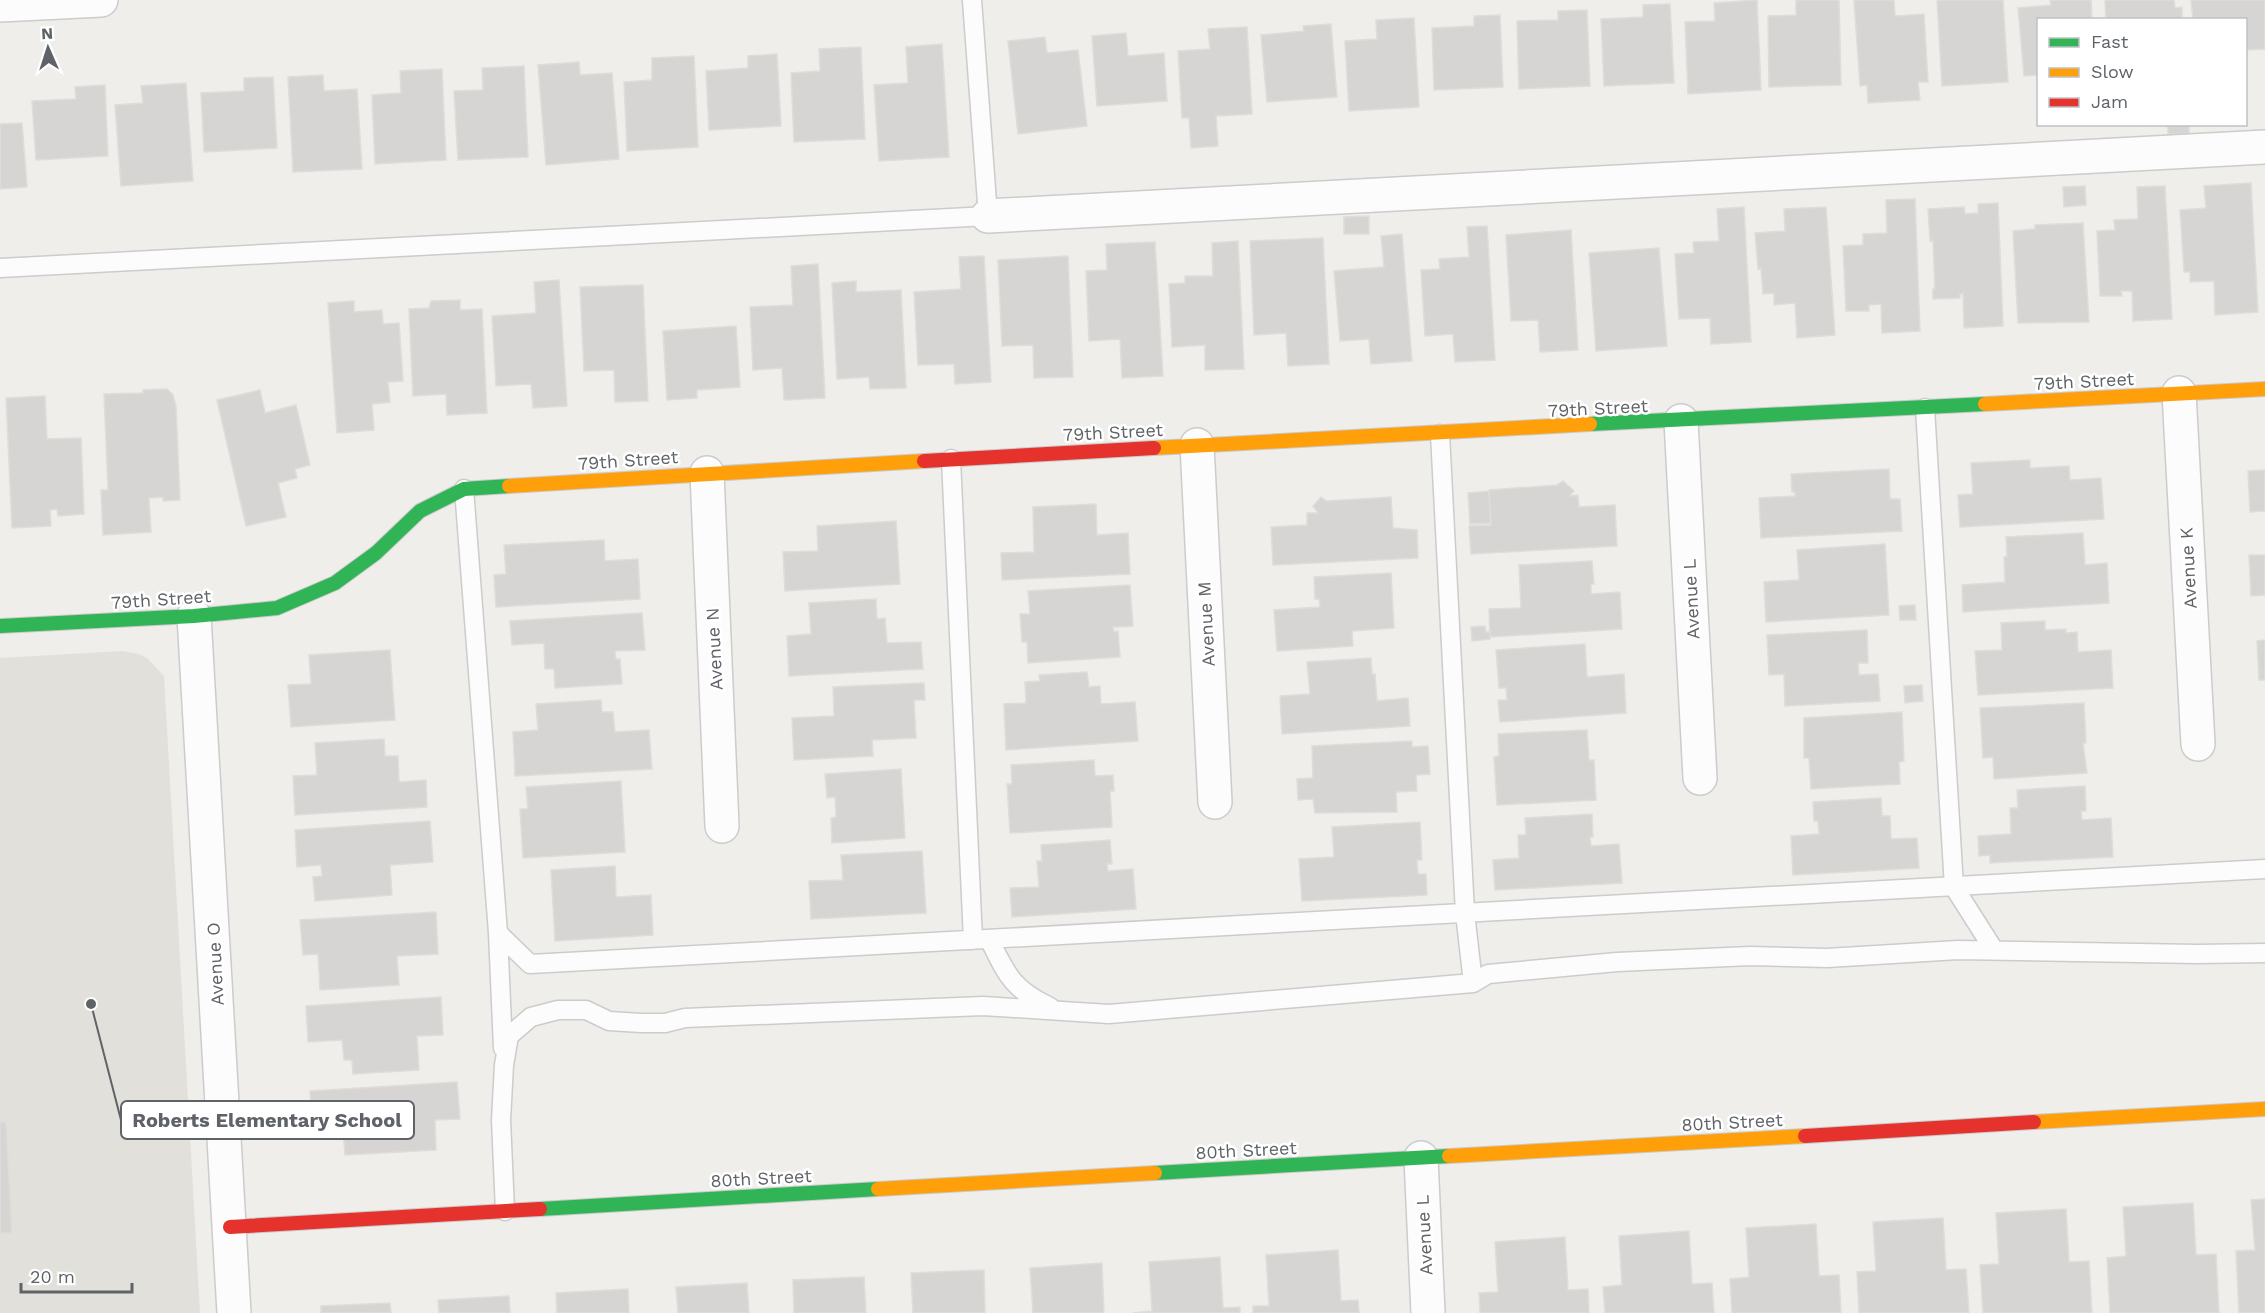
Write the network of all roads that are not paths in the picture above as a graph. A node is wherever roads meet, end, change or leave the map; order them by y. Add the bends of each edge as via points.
1 (101, 0) edge
2 (972, 0) edge
3 (0, 5) edge
4 (2265, 147) edge
5 (988, 216) junction
6 (0, 268) edge
7 (2265, 389) edge
8 (2179, 393) junction
9 (1925, 408) junction
10 (1681, 421) junction
11 (1440, 434) junction
12 (1197, 445) junction
13 (951, 459) junction
14 (707, 473) junction
15 (464, 489) junction
16 (194, 616) junction
17 (0, 626) edge
18 (2198, 744) dead end
19 (1700, 778) dead end
20 (1215, 802) dead end
21 (722, 826) dead end
22 (2265, 869) edge
23 (1954, 886) junction
24 (1465, 913) junction
25 (498, 933) junction
26 (981, 939) junction
27 (1995, 950) junction
28 (2265, 953) edge
29 (1473, 983) junction
30 (1058, 1010) junction
31 (504, 1065) junction
32 (2265, 1109) edge
33 (1420, 1158) junction
34 (505, 1210) junction
35 (230, 1227) junction
36 (234, 1313) edge
37 (1428, 1313) edge

1 - 3 street
2 - 5 lane
4 - 5 street
5 - 6 lane
7 - 8 street, 79th Street
8 - 9 street, 79th Street
8 - 18 street, Avenue K
9 - 10 street, 79th Street
9 - 23 lane
10 - 11 street, 79th Street
10 - 19 street, Avenue L
11 - 12 street, 79th Street
11 - 24 lane
12 - 13 street, 79th Street
12 - 20 street, Avenue M
13 - 14 street, 79th Street
13 - 26 lane
14 - 15 street, 79th Street
14 - 21 street, Avenue N
15 - 16 street, 79th Street via 420,511 376,553 335,583 277,608
15 - 25 lane
16 - 17 street, 79th Street
16 - 35 street, Avenue O
22 - 23 lane
23 - 24 lane
23 - 27 lane
24 - 26 lane
24 - 29 lane
25 - 26 lane via 530,964
25 - 31 lane
26 - 30 lane via 1009,978 1031,998
27 - 28 lane
27 - 29 lane via 1617,962 1488,974
29 - 30 lane via 1109,1014
30 - 31 lane via 983,1006 641,1023 609,1021 586,1010 558,1010 531,1017 509,1036
31 - 34 lane via 501,1120
32 - 33 street, 80th Street
33 - 34 street, 80th Street
33 - 37 street, Avenue L
34 - 35 street, 80th Street
35 - 36 street, Avenue O

